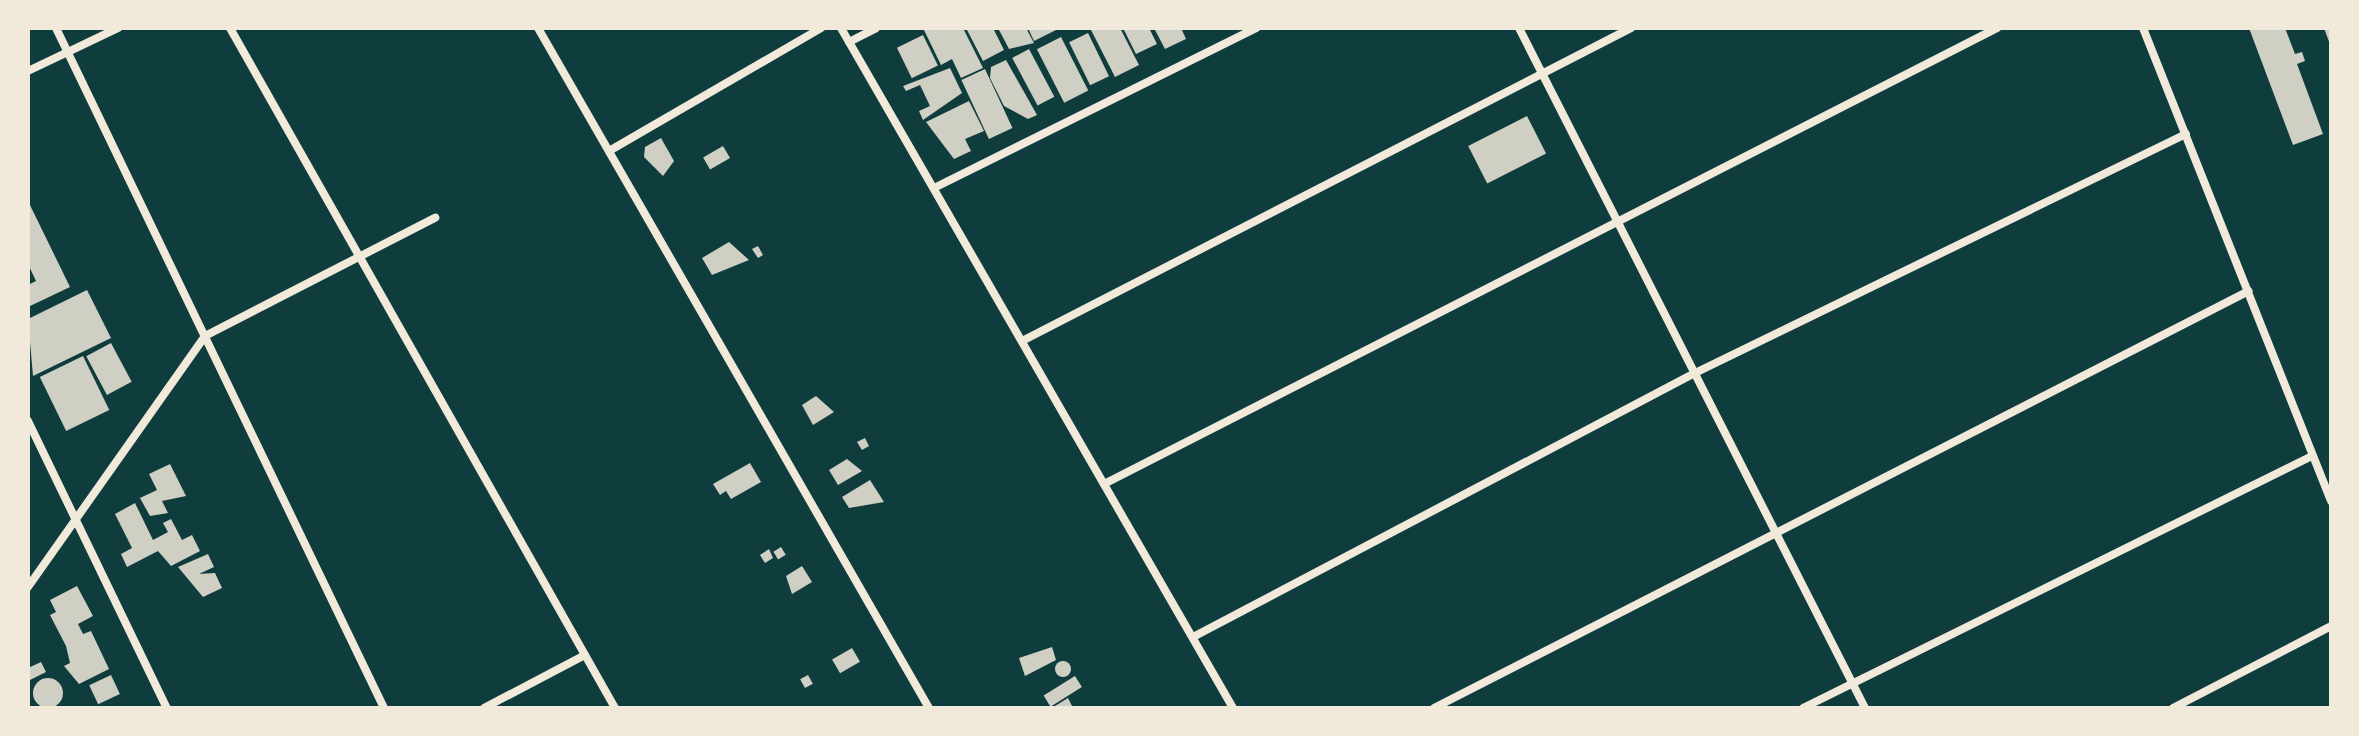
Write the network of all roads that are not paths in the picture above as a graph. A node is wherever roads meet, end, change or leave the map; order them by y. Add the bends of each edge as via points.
1 (56, 28) edge
2 (118, 28) edge
3 (230, 28) edge
4 (538, 28) edge
5 (821, 28) edge
6 (841, 28) edge
7 (876, 28) edge
8 (1256, 28) edge
9 (1519, 28) edge
10 (1631, 28) edge
11 (1997, 28) edge
12 (2143, 28) edge
13 (849, 42) junction
14 (67, 52) junction
15 (28, 71) edge
16 (1542, 74) junction
17 (2186, 134) junction
18 (609, 151) junction
19 (934, 188) junction
20 (435, 218) dead end
21 (1618, 224) junction
22 (358, 259) junction
23 (2249, 291) junction
24 (205, 336) junction
25 (1022, 341) junction
26 (1695, 373) junction
27 (28, 421) edge
28 (2312, 456) junction
29 (1104, 484) junction
30 (2331, 501) edge
31 (78, 524) junction
32 (1775, 532) junction
33 (28, 587) edge
34 (2331, 626) edge
35 (1193, 637) junction
36 (585, 655) junction
37 (1852, 682) junction
38 (167, 708) edge
39 (384, 708) edge
40 (484, 708) edge
41 (615, 708) edge
42 (929, 708) edge
43 (1233, 708) edge
44 (1434, 708) edge
45 (1803, 708) edge
46 (1865, 708) edge
47 (2173, 708) edge

1 - 14 street
2 - 14 street
3 - 22 street
4 - 18 street
5 - 18 street
6 - 13 street
7 - 13 street
8 - 19 street
9 - 16 street
10 - 16 street
11 - 21 street
12 - 17 street
13 - 19 street
14 - 15 street
14 - 24 street
16 - 21 street
16 - 25 street
17 - 23 street
17 - 26 street
18 - 42 street
19 - 25 street
20 - 22 street
21 - 26 street
21 - 29 street
22 - 24 street
22 - 36 street
23 - 28 street
23 - 32 street
24 - 31 street
24 - 39 street
25 - 29 street
26 - 32 street
26 - 35 street
27 - 31 street
28 - 30 street
28 - 37 street
29 - 35 street
31 - 33 street
31 - 38 street
32 - 37 street
32 - 44 street
34 - 47 street
35 - 43 street
36 - 40 street
36 - 41 street
37 - 45 street
37 - 46 street

